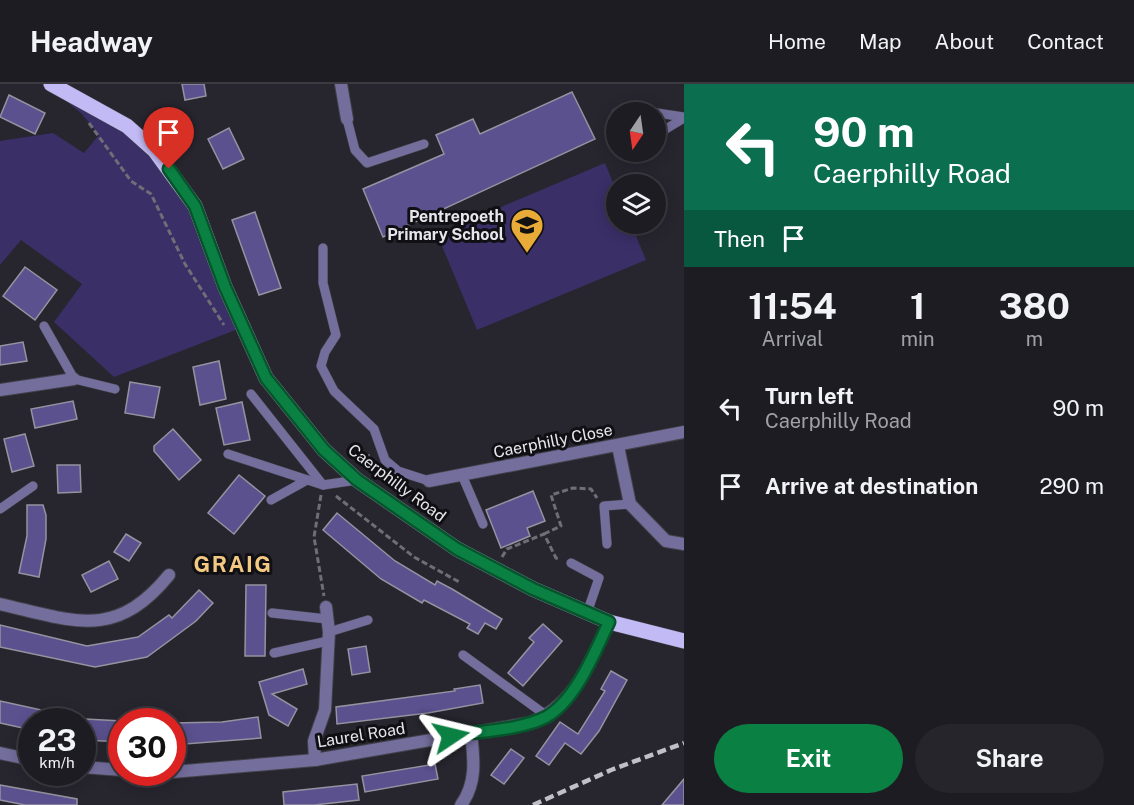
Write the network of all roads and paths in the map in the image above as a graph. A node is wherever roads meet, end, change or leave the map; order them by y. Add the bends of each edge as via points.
1 (51, 84) edge
2 (342, 84) edge
3 (666, 114) edge
4 (684, 117) edge
5 (347, 119) joint
6 (88, 121) dead end
7 (666, 129) edge
8 (424, 144) dead end
9 (323, 248) dead end
10 (44, 326) dead end
11 (230, 332) dead end
12 (74, 379) junction
13 (116, 389) dead end
14 (0, 390) edge
15 (251, 394) dead end
16 (684, 432) edge
17 (618, 446) junction
18 (228, 454) dead end
19 (383, 455) junction
20 (339, 462) junction
21 (462, 475) junction
22 (307, 480) junction
23 (357, 480) junction
24 (429, 481) joint
25 (323, 485) junction
26 (33, 486) dead end
27 (271, 500) dead end
28 (630, 504) junction
29 (604, 506) junction
30 (0, 508) edge
31 (483, 524) dead end
32 (544, 534) junction
33 (607, 544) dead end
34 (684, 544) edge
35 (507, 549) dead end
36 (571, 562) joint
37 (169, 575) dead end
38 (461, 584) dead end
39 (0, 604) edge
40 (327, 613) junction
41 (587, 613) junction
42 (272, 614) dead end
43 (368, 620) dead end
44 (609, 622) junction
45 (329, 637) junction
46 (684, 641) edge
47 (274, 653) dead end
48 (463, 656) dead end
49 (547, 716) junction
50 (471, 733) junction
51 (0, 753) edge
52 (18, 757) edge
53 (315, 760) junction
54 (186, 771) edge
55 (461, 805) edge

1 - 20 main road, Caerphilly Road via 127,126 155,151 195,206 225,287 266,378 324,450
2 - 5 street
3 - 4 lane
4 - 7 lane
5 - 8 lane via 355,150 368,163
6 - 11 path via 132,181 151,194 185,264
9 - 19 lane via 323,283 336,335 321,366 334,390 374,429
10 - 12 lane
12 - 13 lane
12 - 14 street
15 - 25 lane
16 - 17 street, Caerphilly Close
17 - 21 street, Caerphilly Close
17 - 28 street
18 - 22 lane
19 - 20 path
19 - 24 lane via 398,471
20 - 23 main road, Caerphilly Road
21 - 24 street, Caerphilly Close
21 - 31 lane
22 - 25 lane
22 - 27 lane
23 - 25 lane
23 - 41 main road, Caerphilly Road via 457,549
25 - 38 path via 414,557
25 - 40 path via 314,537
26 - 30 lane
28 - 29 lane
28 - 34 street via 666,541
29 - 32 path via 591,489 573,488 551,495 561,526
29 - 33 lane
32 - 35 path
32 - 36 path via 556,558
36 - 41 lane via 599,578
37 - 39 street via 150,599 118,618 80,622
40 - 42 lane
40 - 45 street
41 - 44 main road, Caerphilly Road
43 - 45 lane
44 - 46 main road, Caerphilly Road
44 - 49 street, Laurel Road via 584,674
45 - 47 lane
45 - 53 street via 325,710 314,741
48 - 49 lane
49 - 50 street, Laurel Road
50 - 53 street, Laurel Road
50 - 55 street via 472,785
51 - 52 street
53 - 54 street, Laurel Road

